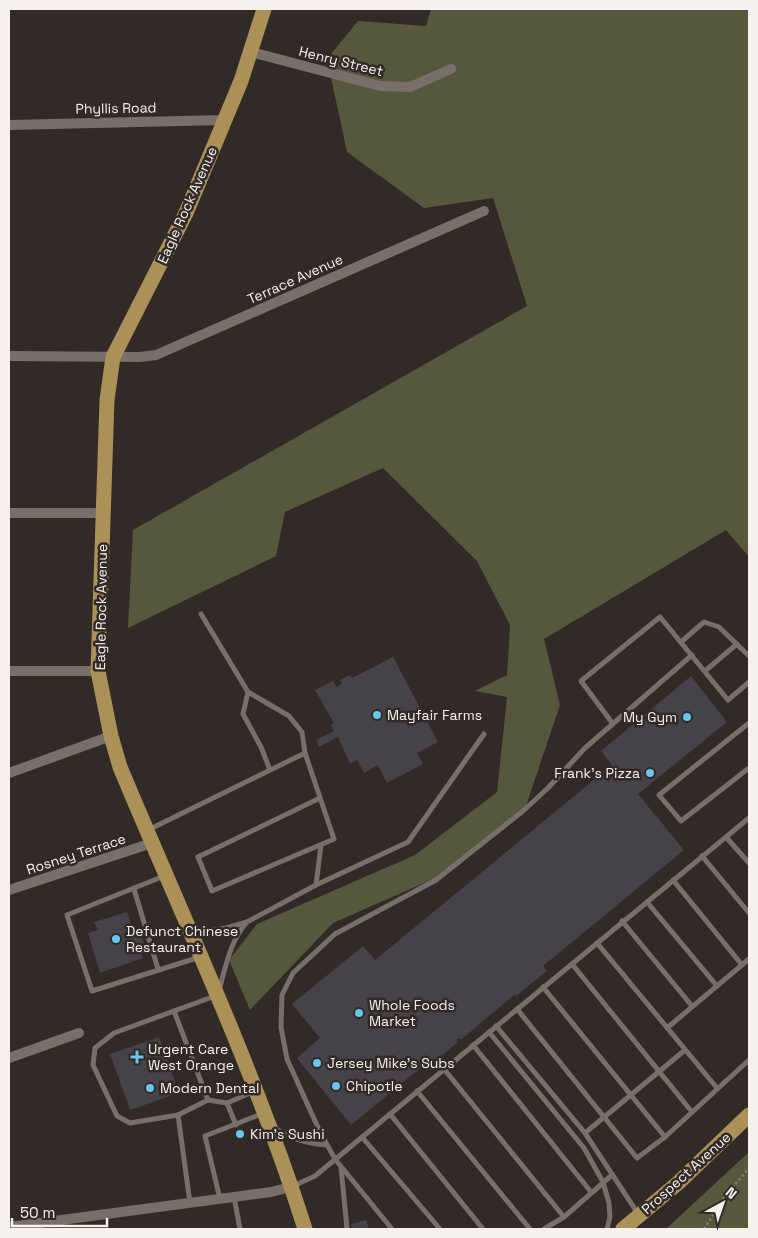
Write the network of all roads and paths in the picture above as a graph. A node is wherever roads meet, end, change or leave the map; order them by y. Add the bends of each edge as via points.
1 (264, 9) edge
2 (251, 52) junction
3 (451, 69) dead end
4 (224, 120) junction
5 (9, 125) edge
6 (484, 211) dead end
7 (9, 356) edge
8 (113, 357) junction
9 (9, 513) edge
10 (103, 513) junction
11 (202, 614) dead end
12 (681, 642) junction
13 (737, 644) junction
14 (692, 655) junction
15 (749, 656) edge
16 (9, 671) edge
17 (705, 671) junction
18 (98, 672) junction
19 (749, 682) edge
20 (248, 692) junction
21 (749, 723) edge
22 (613, 724) junction
23 (484, 734) dead end
24 (111, 736) junction
25 (305, 753) junction
26 (749, 768) edge
27 (270, 770) junction
28 (9, 772) edge
29 (320, 798) junction
30 (749, 818) edge
31 (150, 837) junction
32 (726, 837) junction
33 (321, 845) junction
34 (702, 856) junction
35 (749, 863) edge
36 (167, 875) junction
37 (674, 880) junction
38 (316, 885) junction
39 (134, 889) junction
40 (9, 890) edge
41 (647, 902) junction
42 (749, 913) edge
43 (622, 921) junction
44 (247, 922) junction
45 (191, 934) junction
46 (597, 943) junction
47 (201, 957) junction
48 (749, 959) edge
49 (572, 964) junction
50 (742, 965) junction
51 (158, 969) junction
52 (717, 986) junction
53 (543, 987) junction
54 (218, 995) junction
55 (692, 1006) junction
56 (517, 1009) junction
57 (174, 1011) junction
58 (496, 1026) junction
59 (667, 1028) junction
60 (488, 1032) junction
61 (79, 1033) dead end
62 (473, 1045) junction
63 (686, 1050) junction
64 (9, 1058) edge
65 (749, 1060) edge
66 (444, 1069) junction
67 (659, 1072) junction
68 (717, 1088) junction
69 (256, 1090) junction
70 (417, 1091) junction
71 (631, 1094) junction
72 (208, 1100) junction
73 (227, 1102) junction
74 (692, 1112) junction
75 (390, 1114) junction
76 (178, 1115) junction
77 (749, 1115) edge
78 (604, 1117) junction
79 (267, 1120) junction
80 (236, 1125) junction
81 (585, 1133) junction
82 (362, 1137) junction
83 (664, 1137) junction
84 (327, 1146) junction
85 (335, 1159) junction
86 (341, 1167) junction
87 (749, 1168) edge
88 (612, 1175) junction
89 (603, 1182) junction
90 (292, 1187) junction
91 (592, 1192) junction
92 (234, 1198) junction
93 (220, 1199) junction
94 (190, 1203) junction
95 (640, 1216) junction
96 (564, 1217) junction
97 (9, 1227) edge
98 (240, 1229) edge
99 (305, 1229) edge
100 (347, 1229) edge
101 (392, 1229) edge
102 (440, 1229) edge
103 (483, 1229) edge
104 (530, 1229) edge
105 (544, 1229) edge
106 (608, 1229) edge
107 (623, 1229) edge
108 (704, 1229) edge

1 - 2 main road, Eagle Rock Avenue
2 - 3 street, Henry Street via 380,86 410,87
2 - 4 main road, Eagle Rock Avenue
4 - 5 street, Phyllis Road
4 - 8 main road, Eagle Rock Avenue via 186,213
6 - 8 street, Terrace Avenue via 156,355
7 - 8 street, Terrace Avenue
8 - 10 main road, Eagle Rock Avenue
9 - 10 street
10 - 18 main road, Eagle Rock Avenue
11 - 20 lane
12 - 13 lane via 704,622 719,628
12 - 14 lane
12 - 22 lane via 660,617 581,681
13 - 15 lane
13 - 17 lane
14 - 17 lane
14 - 22 lane
16 - 18 street
17 - 19 lane via 728,700
18 - 24 main road, Eagle Rock Avenue
20 - 25 lane via 289,716 302,732
20 - 27 lane via 243,714
21 - 26 lane via 659,795 681,821
22 - 84 lane via 523,812 420,889 335,934 293,974 282,995 281,1027 287,1059
23 - 38 lane via 408,842
24 - 28 street
24 - 31 main road, Eagle Rock Avenue
25 - 27 lane
25 - 29 lane
27 - 31 lane
29 - 33 lane via 334,839
29 - 33 lane via 198,858 212,891
30 - 32 lane
31 - 36 main road, Eagle Rock Avenue
31 - 40 street, Rosney Terrace
32 - 34 lane
32 - 35 lane
33 - 38 lane
34 - 37 lane
34 - 42 lane
36 - 39 lane
36 - 45 main road, Eagle Rock Avenue
37 - 41 lane
37 - 50 lane
38 - 44 lane
39 - 51 lane
39 - 51 lane via 67,916 92,991
41 - 43 lane
41 - 52 lane
43 - 46 lane
43 - 55 lane
44 - 45 lane
44 - 54 lane via 233,944
45 - 47 main road, Eagle Rock Avenue
46 - 49 lane
46 - 59 lane
47 - 51 lane
47 - 54 main road, Eagle Rock Avenue
48 - 50 lane
49 - 53 lane
49 - 67 lane
50 - 52 lane
52 - 55 lane
53 - 56 lane
53 - 71 lane
54 - 57 lane
54 - 69 main road, Eagle Rock Avenue
55 - 59 lane
56 - 58 lane
56 - 78 lane
57 - 72 lane
57 - 76 lane via 114,1033 95,1048 93,1065 117,1116 130,1124
58 - 60 lane
58 - 81 lane
59 - 63 lane
60 - 62 lane
60 - 89 lane via 584,1148
61 - 64 street
62 - 66 lane
62 - 91 lane
63 - 67 lane
63 - 68 lane
65 - 68 lane
66 - 70 lane
66 - 96 lane
67 - 71 lane
67 - 74 lane
68 - 74 lane
69 - 73 lane
69 - 79 main road, Eagle Rock Avenue
70 - 75 lane
70 - 104 lane
71 - 78 lane
71 - 83 lane
72 - 73 lane
72 - 76 lane
73 - 80 lane
74 - 83 lane
75 - 82 lane
75 - 103 lane
76 - 94 lane
77 - 95 main road, Prospect Avenue
78 - 81 lane
78 - 83 lane via 637,1158
79 - 80 lane
79 - 84 lane via 295,1140
79 - 90 main road, Eagle Rock Avenue
80 - 93 lane via 205,1136
81 - 88 lane
82 - 85 lane
82 - 102 lane
84 - 85 lane
85 - 86 lane
85 - 90 lane via 315,1176
86 - 100 lane
86 - 101 lane
87 - 108 path via 726,1194
88 - 89 lane
88 - 95 lane
89 - 91 lane
89 - 106 lane via 609,1203
90 - 92 street
90 - 99 main road, Eagle Rock Avenue
91 - 96 lane
92 - 93 street
92 - 98 lane
93 - 94 street
94 - 97 street
95 - 107 main road, Prospect Avenue
96 - 105 lane

